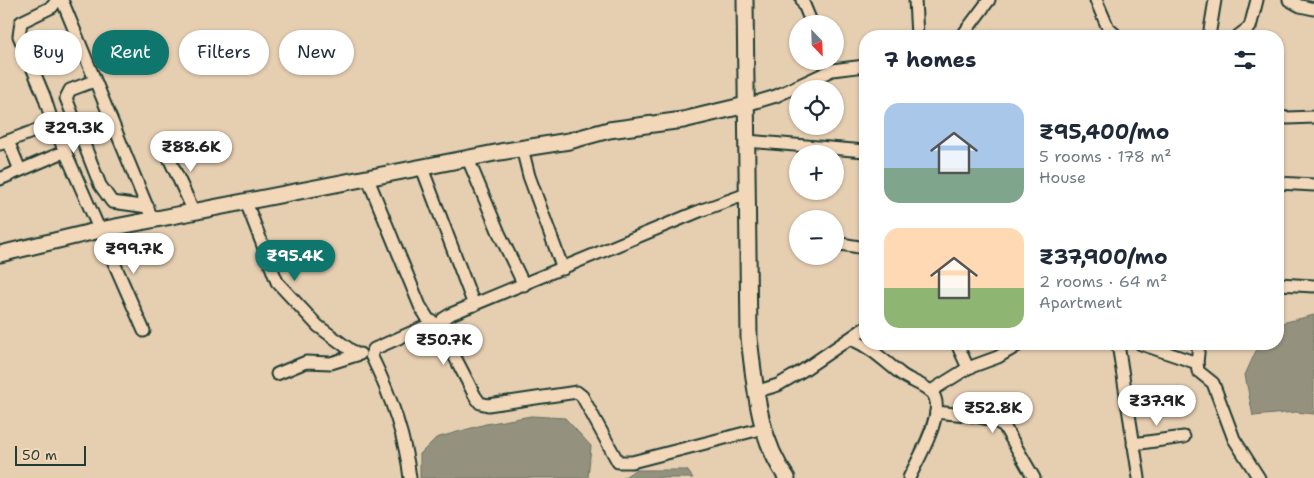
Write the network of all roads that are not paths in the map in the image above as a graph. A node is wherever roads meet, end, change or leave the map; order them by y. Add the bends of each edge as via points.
1 (57, 0) edge
2 (62, 0) edge
3 (745, 0) edge
4 (802, 0) edge
5 (915, 0) edge
6 (989, 0) edge
7 (1096, 0) edge
8 (1215, 0) edge
9 (1257, 0) edge
10 (1289, 0) edge
11 (1314, 9) edge
12 (808, 15) edge
13 (917, 30) edge
14 (966, 30) edge
15 (1110, 30) edge
16 (1210, 30) edge
17 (1246, 30) edge
18 (844, 66) edge
19 (859, 66) edge
20 (823, 70) edge
21 (94, 81) junction
22 (746, 105) junction
23 (1284, 117) edge
24 (1314, 117) edge
25 (53, 124) junction
26 (746, 141) junction
27 (4, 143) edge
28 (163, 146) dead end
29 (522, 148) junction
30 (859, 150) edge
31 (66, 151) junction
32 (468, 159) junction
33 (422, 168) junction
34 (20, 170) junction
35 (0, 179) edge
36 (368, 179) junction
37 (1284, 182) edge
38 (1314, 185) edge
39 (747, 194) junction
40 (246, 202) junction
41 (194, 212) junction
42 (151, 214) junction
43 (100, 230) junction
44 (844, 244) edge
45 (859, 247) edge
46 (0, 254) edge
47 (563, 269) junction
48 (1284, 284) edge
49 (524, 285) junction
50 (1314, 286) edge
51 (474, 305) junction
52 (437, 324) junction
53 (144, 331) dead end
54 (859, 332) edge
55 (851, 338) junction
56 (859, 343) edge
57 (872, 350) edge
58 (960, 350) edge
59 (1010, 350) edge
60 (1119, 350) edge
61 (1159, 350) edge
62 (1199, 350) edge
63 (372, 352) junction
64 (356, 354) junction
65 (1197, 363) junction
66 (968, 368) junction
67 (277, 374) dead end
68 (931, 391) junction
69 (755, 392) junction
70 (936, 412) junction
71 (764, 428) junction
72 (1184, 437) dead end
73 (1133, 444) junction
74 (410, 478) edge
75 (787, 478) edge
76 (909, 478) edge
77 (1034, 478) edge
78 (1139, 478) edge
79 (1259, 478) edge

1 - 25 street via 52,7 21,22 18,28
2 - 21 street
3 - 22 street
4 - 12 street
5 - 13 street
6 - 14 street
7 - 15 street
8 - 16 street
9 - 17 street via 1250,27
10 - 11 street
18 - 19 street
20 - 22 street via 776,96
21 - 42 street
21 - 42 street via 70,90 66,98 100,185 112,202
22 - 26 street
22 - 29 street via 683,120 609,130 569,141
23 - 24 street
25 - 27 street
25 - 31 street
26 - 30 street
26 - 39 street
27 - 34 street
28 - 41 street
29 - 32 street
29 - 47 street
31 - 34 street
31 - 43 street
32 - 33 street
32 - 49 street
33 - 36 street
33 - 51 street
34 - 35 street
36 - 40 street
36 - 52 street via 420,306 428,319
37 - 38 street
39 - 47 street
39 - 69 street via 749,338
40 - 41 street
40 - 64 street via 277,282 318,326
41 - 42 street
42 - 43 street
43 - 46 street
43 - 53 street
44 - 45 street
47 - 49 street
48 - 50 street
49 - 51 street
51 - 52 street
52 - 63 street
52 - 71 street via 480,402 488,404 577,392 618,462 632,462
54 - 55 street
55 - 56 street
55 - 69 street via 778,385
57 - 68 street via 904,376
58 - 66 street
59 - 66 street
60 - 73 street
61 - 65 street
62 - 65 street
63 - 64 street
63 - 74 street via 404,444
64 - 67 street via 331,363 306,362
65 - 79 street via 1200,373 1213,383 1234,439
66 - 68 street
68 - 70 street via 937,403
69 - 71 street
70 - 76 street via 930,436
70 - 77 street via 980,418 1004,426
71 - 75 street
72 - 73 street
73 - 78 street

